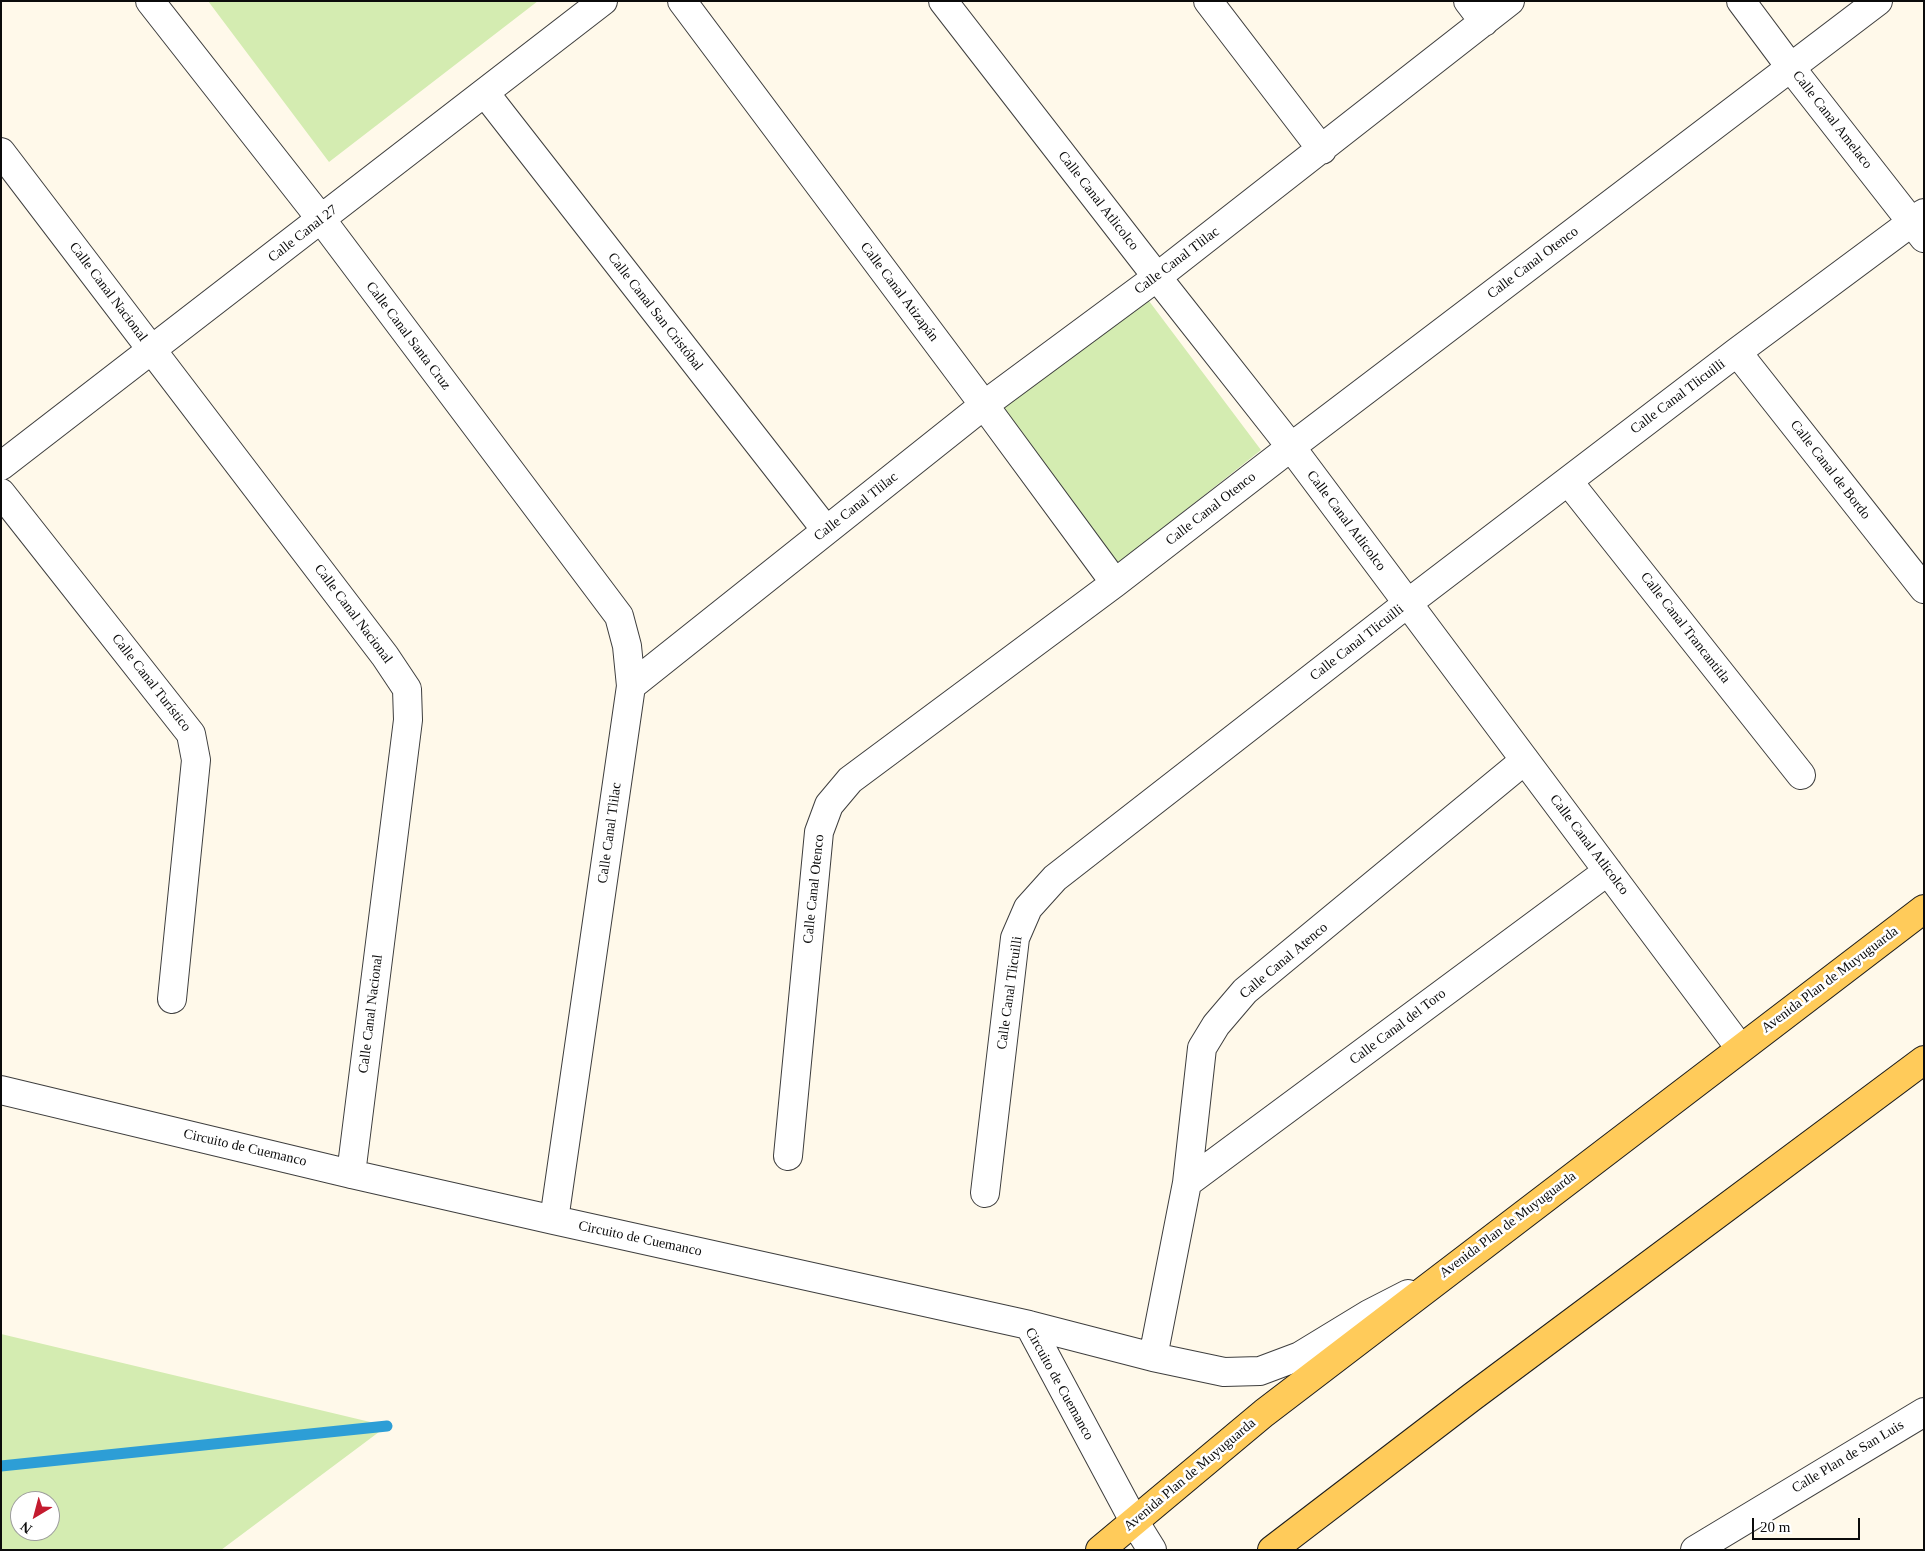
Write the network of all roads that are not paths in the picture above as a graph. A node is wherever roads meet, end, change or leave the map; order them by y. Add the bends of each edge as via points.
1 (150, 1) edge
2 (603, 1) edge
3 (682, 1) edge
4 (943, 1) edge
5 (1208, 1) edge
6 (1510, 1) edge
7 (1741, 1) edge
8 (1878, 1) edge
9 (1476, 12) edge
10 (1791, 68) junction
11 (485, 93) junction
12 (1322, 150) junction
13 (1, 152) edge
14 (321, 219) junction
15 (1920, 224) edge
16 (1157, 277) junction
17 (152, 351) junction
18 (1737, 352) junction
19 (984, 405) junction
20 (1291, 447) junction
21 (1, 466) edge
22 (1568, 481) junction
23 (1, 494) edge
24 (826, 530) junction
25 (1115, 583) junction
26 (1924, 589) edge
27 (1408, 603) junction
28 (631, 686) junction
29 (1525, 760) junction
30 (1801, 775) dead end
31 (1608, 871) junction
32 (1924, 909) edge
33 (172, 999) dead end
34 (1740, 1048) junction
35 (1924, 1060) edge
36 (1, 1090) edge
37 (788, 1156) dead end
38 (351, 1174) junction
39 (1187, 1183) junction
40 (985, 1193) dead end
41 (554, 1220) junction
42 (1441, 1277) junction
43 (1029, 1325) junction
44 (1153, 1357) junction
45 (1924, 1412) edge
46 (1134, 1521) junction
47 (1100, 1550) edge
48 (1152, 1550) edge
49 (1272, 1550) edge
50 (1695, 1550) edge

1 - 14 street, Calle Canal Santa Cruz
2 - 11 street, Calle Canal 27
3 - 19 street, Calle Canal Atizapán
4 - 16 street, Calle Canal Atlicolco
5 - 12 street
6 - 9 street, Calle Canal Tlilac
7 - 10 street, Calle Canal Amelaco
8 - 10 street, Calle Canal Otenco
9 - 12 street, Calle Canal Tlilac
10 - 15 street, Calle Canal Amelaco
10 - 20 street, Calle Canal Otenco
11 - 14 street, Calle Canal 27
11 - 24 street, Calle Canal San Cristóbal
12 - 16 street, Calle Canal Tlilac
13 - 17 street, Calle Canal Nacional
14 - 17 street, Calle Canal 27
14 - 28 street, Calle Canal Santa Cruz via 619,616 627,646
15 - 18 street, Calle Canal Tlicuilli
16 - 19 street, Calle Canal Tlilac
16 - 20 street, Calle Canal Atlicolco
17 - 21 street, Calle Canal 27
17 - 38 street, Calle Canal Nacional via 408,690 407,730
18 - 22 street, Calle Canal Tlicuilli
18 - 26 street, Calle Canal de Bordo
19 - 24 street, Calle Canal Tlilac
19 - 25 street, Calle Canal Atizapán
20 - 25 street, Calle Canal Otenco
20 - 27 street, Calle Canal Atlicolco
22 - 27 street, Calle Canal Tlicuilli
22 - 30 street, Calle Canal Trancantitla
23 - 33 street, Calle Canal Turístico via 191,734 196,760
24 - 28 street, Calle Canal Tlilac
25 - 37 street, Calle Canal Otenco via 850,780 829,805 819,832
27 - 29 street, Calle Canal Atlicolco
27 - 40 street, Calle Canal Tlicuilli via 1054,878 1028,908 1015,938
28 - 41 street, Calle Canal Tlilac
29 - 31 street, Calle Canal Atlicolco
29 - 39 street, Calle Canal Atenco via 1245,991 1216,1025 1202,1048
31 - 34 street, Calle Canal Atlicolco
31 - 39 street, Calle Canal del Toro
32 - 34 main road, Avenida Plan de Muyuguarda
34 - 42 main road, Avenida Plan de Muyuguarda
35 - 49 main road
36 - 38 street, Circuito de Cuemanco
38 - 41 street, Circuito de Cuemanco
39 - 44 street, Calle Canal Atenco
41 - 43 street, Circuito de Cuemanco
42 - 44 street via 1369,1314 1300,1356 1260,1371 1224,1372
42 - 46 main road, Avenida Plan de Muyuguarda via 1264,1413
43 - 44 street
43 - 46 street, Circuito de Cuemanco
45 - 50 street, Calle Plan de San Luis
46 - 47 main road, Avenida Plan de Muyuguarda
46 - 48 street, Circuito de Cuemanco

